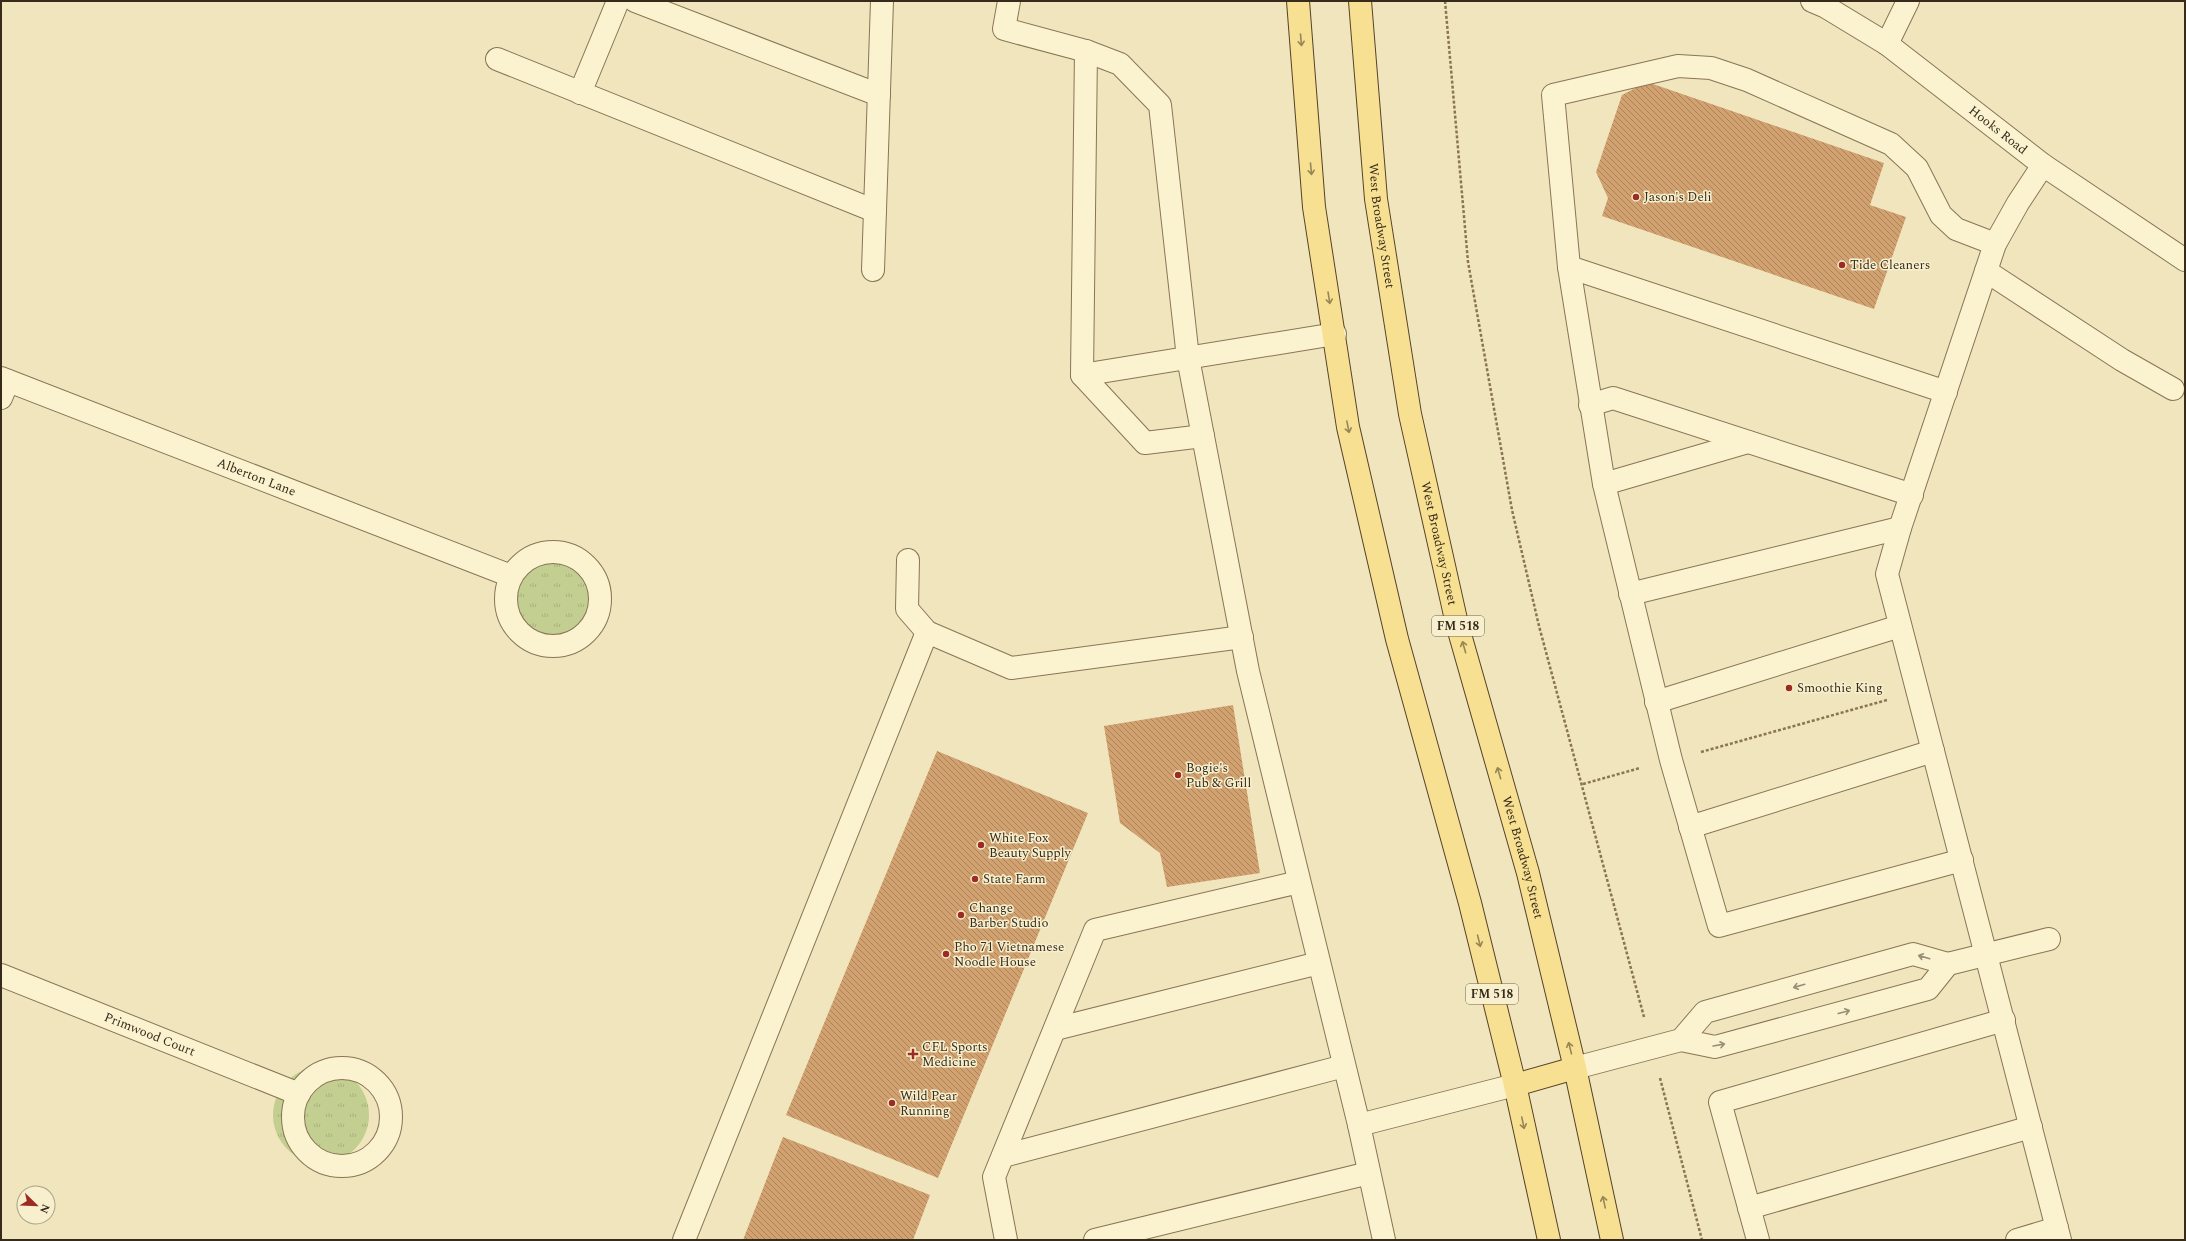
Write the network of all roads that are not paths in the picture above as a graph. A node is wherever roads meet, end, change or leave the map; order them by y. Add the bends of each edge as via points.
1 (618, 1) edge
2 (635, 1) edge
3 (882, 1) edge
4 (1009, 1) edge
5 (1298, 1) edge
6 (1360, 1) edge
7 (1812, 1) edge
8 (1908, 1) edge
9 (1886, 44) junction
10 (1086, 51) junction
11 (497, 59) dead end
12 (580, 93) junction
13 (879, 95) junction
14 (2043, 165) junction
15 (874, 211) junction
16 (1995, 244) junction
17 (2185, 260) edge
18 (1569, 267) junction
19 (873, 270) dead end
20 (1986, 271) junction
21 (1334, 334) junction
22 (1188, 358) junction
23 (1082, 375) junction
24 (3, 386) edge
25 (2173, 389) dead end
26 (1946, 392) junction
27 (1590, 405) junction
28 (1203, 436) junction
29 (1748, 442) junction
30 (1604, 484) junction
31 (1912, 495) junction
32 (1900, 528) junction
33 (908, 560) dead end
34 (511, 576) junction
35 (1630, 594) junction
36 (1900, 626) junction
37 (927, 632) junction
38 (1242, 637) junction
39 (1656, 702) junction
40 (1933, 751) junction
41 (1690, 827) junction
42 (1962, 860) junction
43 (1299, 882) junction
44 (2049, 939) dead end
45 (1987, 955) junction
46 (1319, 963) junction
47 (1948, 964) junction
48 (1, 975) edge
49 (2004, 1020) junction
50 (1055, 1029) junction
51 (1681, 1040) junction
52 (1344, 1066) junction
53 (1575, 1068) junction
54 (1515, 1085) junction
55 (299, 1094) junction
56 (1359, 1125) junction
57 (2031, 1126) junction
58 (1003, 1156) junction
59 (1370, 1173) junction
60 (1750, 1208) junction
61 (2059, 1234) edge
62 (684, 1240) edge
63 (1006, 1240) edge
64 (1095, 1240) edge
65 (1384, 1240) edge
66 (1548, 1240) edge
67 (1612, 1240) edge
68 (1758, 1240) edge
69 (2017, 1240) edge

1 - 12 street
2 - 13 street
3 - 13 street
4 - 10 street via 1004,29
5 -> 21 main road, FM 518 via 1314,206
53 -> 6 main road, West Broadway Street / FM 518 via 1528,873 1457,624 1410,414 1376,199
7 - 9 street, Hooks Road
8 - 9 street
9 - 14 street, Hooks Road
10 - 22 street via 1120,64 1160,105
10 - 23 street
11 - 12 street
12 - 15 street
13 - 15 street
14 - 16 street
14 - 17 street, Hooks Road
15 - 19 street
16 - 18 street via 1956,229 1941,215 1917,168 1891,144 1747,80 1711,68 1678,66 1553,95
16 - 20 street
18 - 26 street
18 - 27 street
20 - 25 street via 2122,360
20 - 26 street
21 - 22 street
21 -> 54 main road, FM 518 via 1348,427 1397,640 1470,903
22 - 23 street
22 - 28 street
23 - 28 street via 1145,443
24 - 34 street, Alberton Lane
26 - 31 street
27 - 29 street via 1613,398
27 - 30 street
28 - 38 street
29 - 30 street
29 - 31 street
30 - 35 street
31 - 32 street
32 - 35 street
32 - 36 street via 1887,574
33 - 37 street via 907,609
34 - 34 street via 506,590 505,606 510,620 519,632 531,641 545,646 560,646 574,641 587,632 596,619 600,603 599,587 581,560 567,553 550,551 535,554 521,563
35 - 39 street
36 - 39 street
36 - 40 street
37 - 38 street via 1011,668
37 - 62 street
38 - 43 street
39 - 41 street
40 - 41 street
40 - 42 street
41 - 42 street via 1719,926
42 - 45 street
43 - 46 street
43 - 50 street via 1095,930
44 - 45 street
45 - 47 street
45 - 49 street
46 - 50 street
46 - 52 street
51 -> 47 street via 1715,1047 1928,989
47 -> 51 street via 1913,954 1713,1009 1705,1012
48 - 55 street, Primwood Court
49 - 57 street
49 - 60 street via 1720,1102
50 - 58 street
51 - 53 street
52 - 56 street
52 - 58 street
53 - 54 main road
67 -> 53 main road, West Broadway Street / FM 518
54 - 56 street
54 -> 66 main road, FM 518
55 - 55 street via 293,1110 293,1126 298,1141 309,1155 322,1163 338,1167 354,1166 369,1159 381,1148 390,1134 390,1101 382,1087 370,1076 355,1069 338,1067 322,1072 308,1081
56 - 59 street
57 - 60 street
57 - 61 street
58 - 63 street via 994,1177
59 - 64 street
59 - 65 street
60 - 68 street
61 - 69 street

